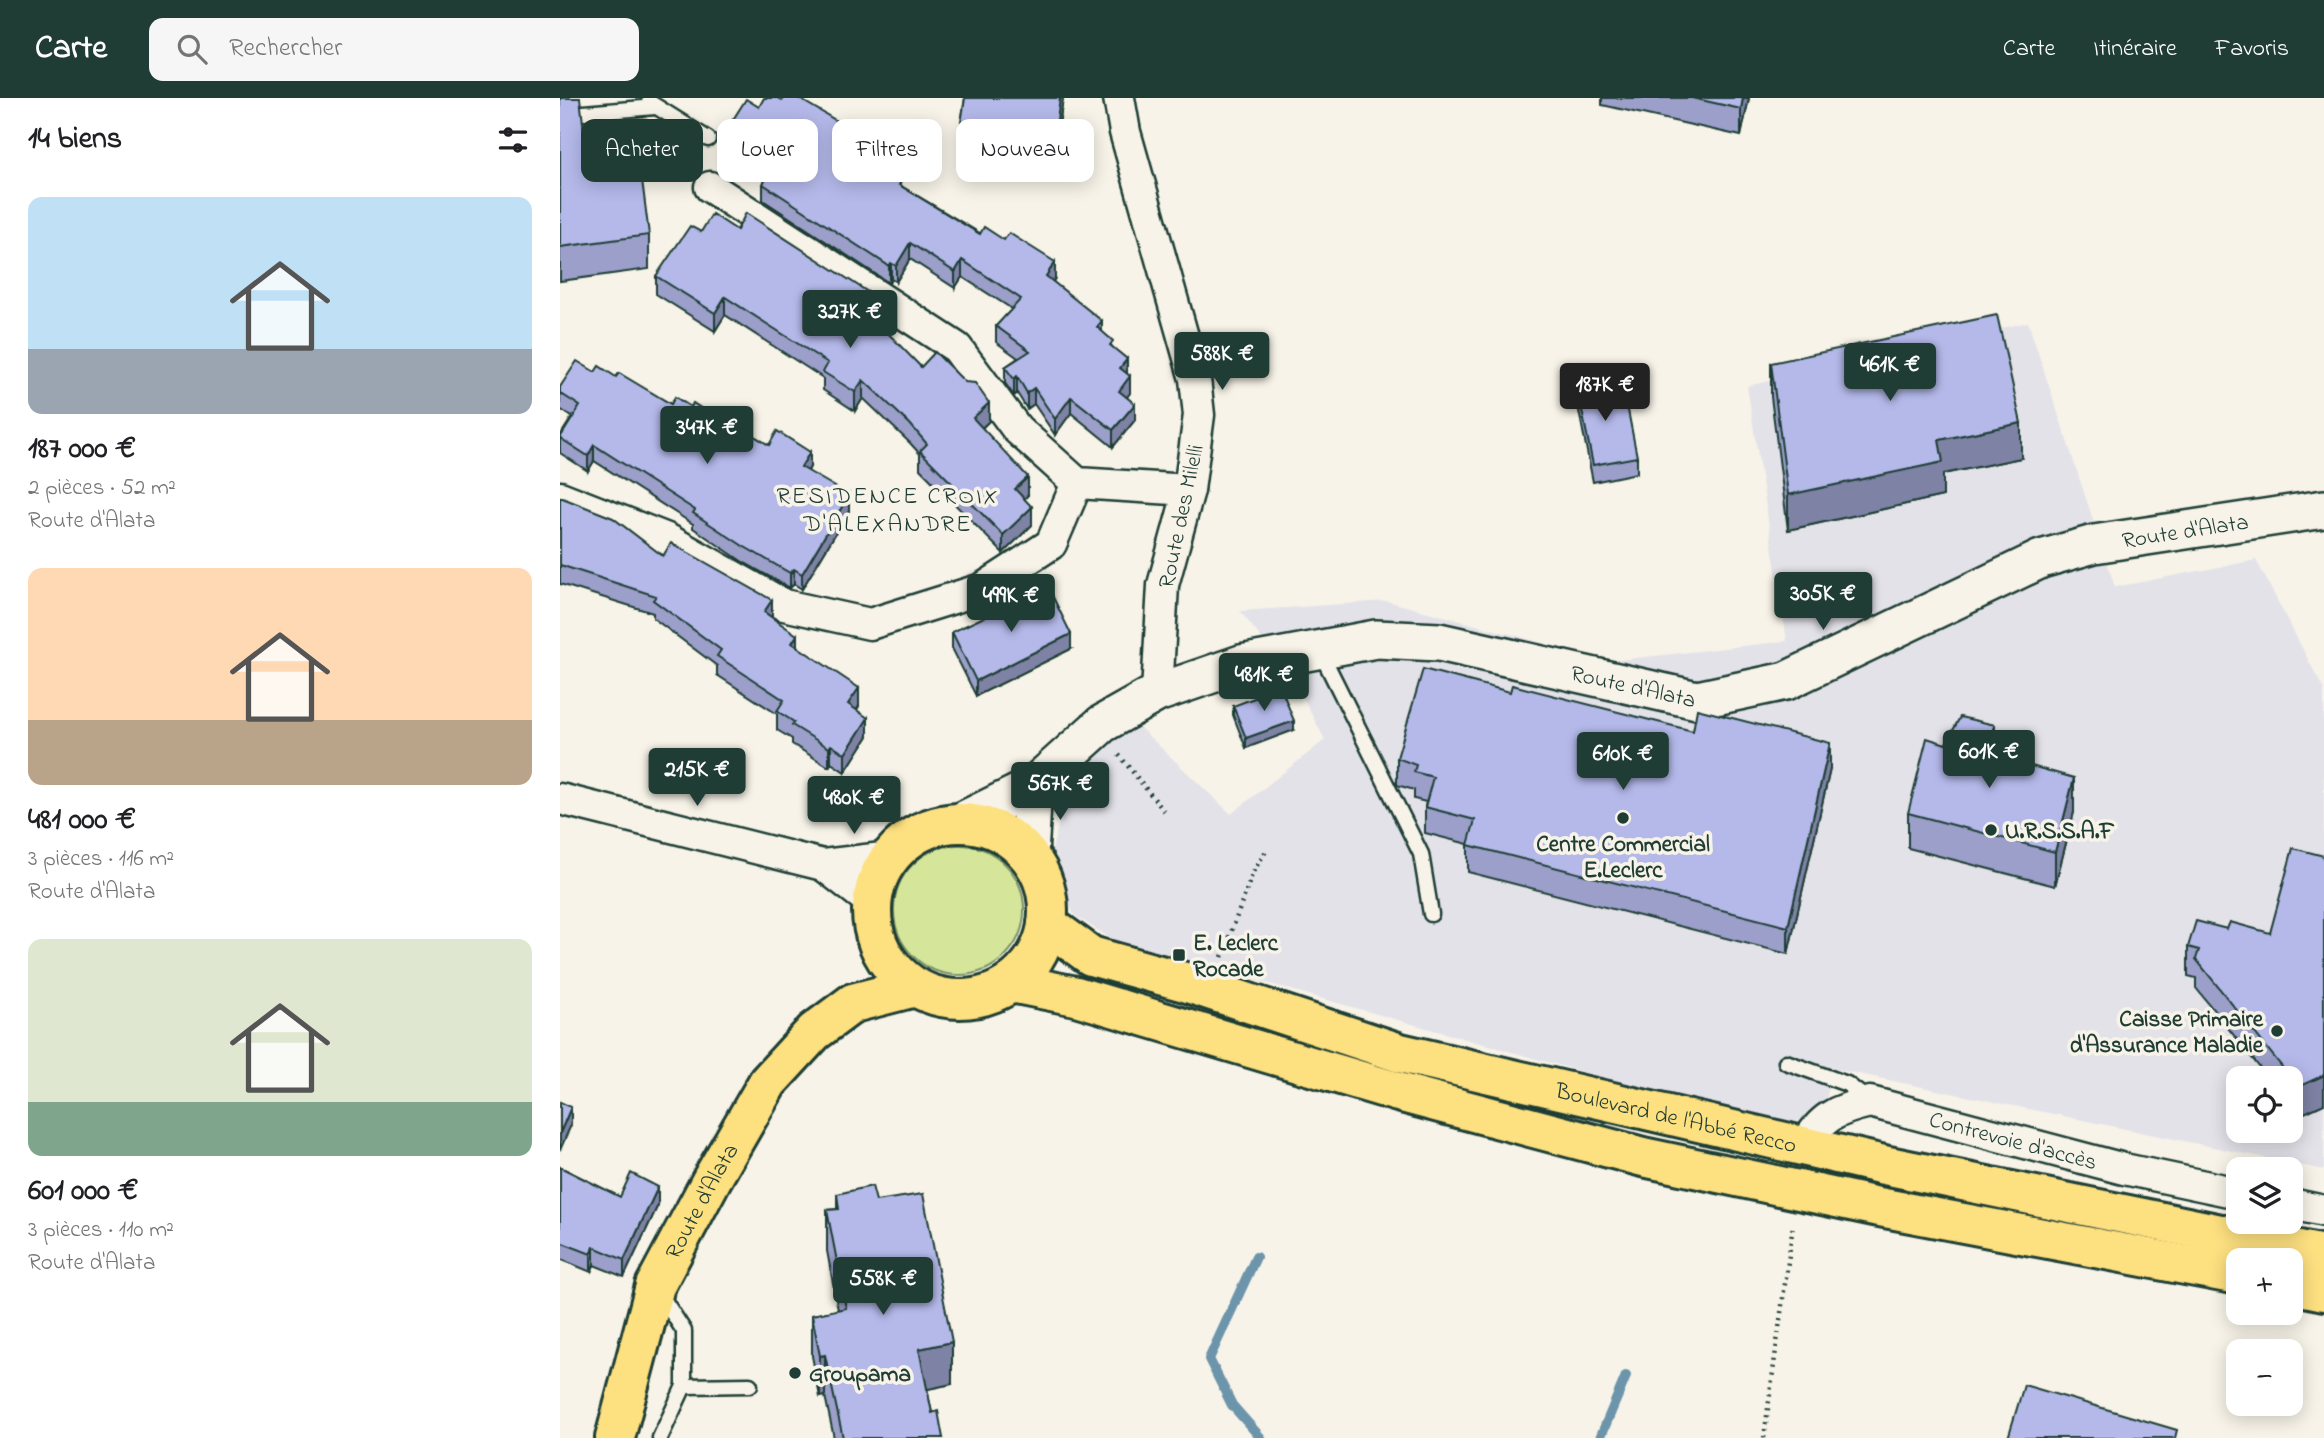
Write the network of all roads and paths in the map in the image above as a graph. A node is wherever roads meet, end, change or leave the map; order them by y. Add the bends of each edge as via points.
1 (642, 98) edge
2 (1119, 98) edge
3 (656, 107) junction
4 (560, 115) edge
5 (708, 139) dead end
6 (710, 187) dead end
7 (1076, 483) junction
8 (1189, 490) junction
9 (560, 497) edge
10 (2324, 509) edge
11 (1319, 650) junction
12 (1157, 693) junction
13 (1112, 747) dead end
14 (1032, 786) junction
15 (560, 799) edge
16 (1164, 811) dead end
17 (958, 823) junction
18 (1266, 851) dead end
19 (1029, 856) junction
20 (891, 857) junction
21 (823, 865) junction
22 (872, 903) junction
23 (1431, 914) dead end
24 (1047, 924) junction
25 (881, 950) junction
26 (1218, 967) dead end
27 (1011, 983) junction
28 (915, 987) junction
29 (853, 1003) junction
30 (1786, 1062) dead end
31 (1870, 1102) junction
32 (1805, 1147) junction
33 (2226, 1190) edge
34 (2303, 1207) edge
35 (2324, 1211) edge
36 (1794, 1218) dead end
37 (2324, 1255) edge
38 (2226, 1273) edge
39 (655, 1286) junction
40 (2303, 1287) edge
41 (2324, 1291) edge
42 (750, 1385) dead end
43 (684, 1386) junction
44 (615, 1438) edge
45 (660, 1438) edge
46 (1764, 1438) edge

1 - 3 lane
2 - 8 street, Route des Milelli via 1195,379 1199,415
3 - 4 lane
3 - 5 lane
6 - 7 street via 957,348 1017,429
7 - 8 street
7 - 9 street via 1051,544 982,589 870,624 784,605 667,539
8 - 12 street, Route des Milelli via 1163,586
10 - 11 street, Route d'Alata via 2094,544 2041,559 1786,681 1697,700 1439,642 1376,639
11 - 12 street, Route d'Alata via 1241,664
11 - 23 lane via 1421,854
12 - 14 street, Route d'Alata via 1102,724
13 - 16 path
14 - 17 street, Route d'Alata
14 - 19 street
15 - 21 street
17 - 19 main road via 985,827 1009,838
17 - 20 main road via 909,839
18 - 26 path via 1253,872
19 - 24 main road via 1048,900
20 - 21 street
20 - 22 main road via 878,878
21 - 22 street
22 - 25 main road via 873,927
24 - 27 main road via 1041,947
24 - 32 main road, Boulevard de l'Abbé Recco via 1091,956 1400,1053
25 - 28 main road via 895,971
25 - 29 main road, Route d'Alata
27 - 28 main road via 988,995 963,1000 938,997
27 - 38 main road, Boulevard de l'Abbé Recco via 1076,996 1398,1092 1643,1157
28 - 29 main road, Route d'Alata
29 - 39 main road, Route d'Alata via 814,1032 768,1082
30 - 31 lane via 1847,1084
31 - 32 street via 1842,1108 1825,1118
31 - 33 street, Contrevoie d'accès via 2124,1169
32 - 37 main road, Boulevard de l'Abbé Recco
34 - 35 street
36 - 46 path
39 - 43 lane via 684,1332
39 - 44 main road, Route d'Alata
40 - 41 main road
42 - 43 lane
43 - 45 lane

